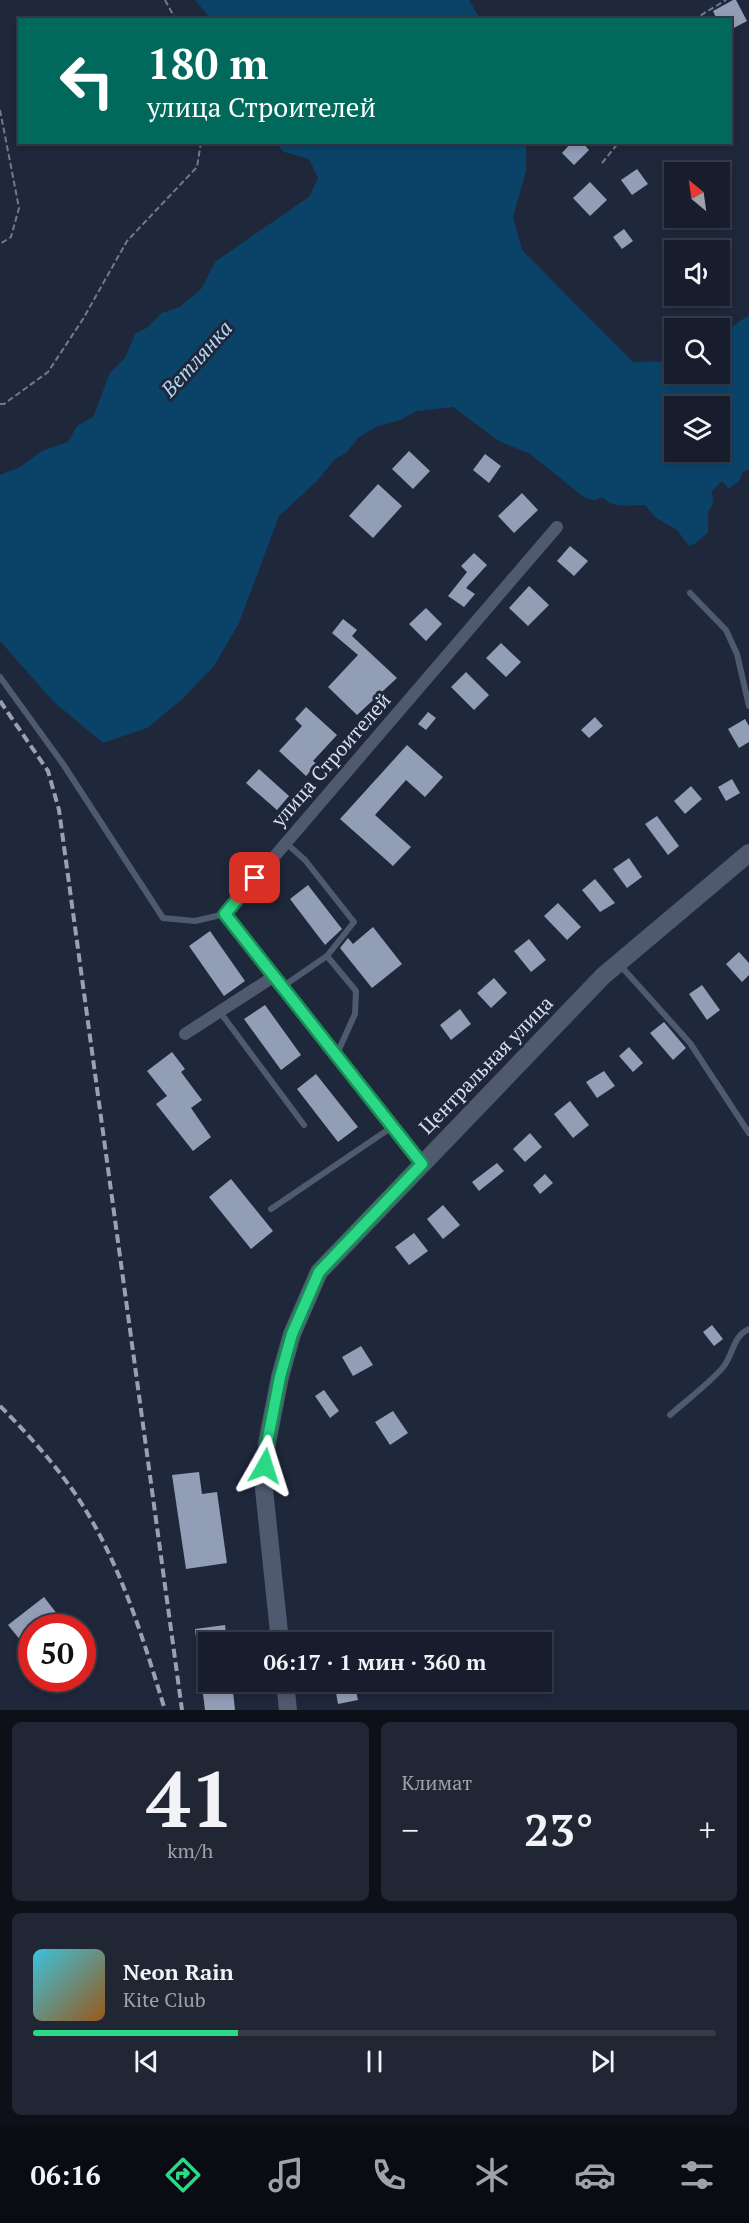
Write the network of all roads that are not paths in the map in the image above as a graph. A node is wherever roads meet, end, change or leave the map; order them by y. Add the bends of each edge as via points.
1 (556, 527) dead end
2 (690, 593) dead end
3 (0, 677) edge
4 (749, 706) edge
5 (286, 843) junction
6 (749, 853) edge
7 (225, 914) junction
8 (327, 956) junction
9 (618, 963) junction
10 (277, 982) junction
11 (220, 1012) junction
12 (185, 1034) dead end
13 (336, 1056) junction
14 (304, 1125) dead end
15 (392, 1127) junction
16 (749, 1133) edge
17 (422, 1164) junction
18 (271, 1209) dead end
19 (749, 1329) edge
20 (670, 1415) dead end
21 (279, 1632) edge
22 (286, 1692) edge
23 (288, 1710) edge

1 - 5 street, улица Строителей
2 - 4 lane via 726,630
3 - 7 lane via 63,764 164,918 195,921
5 - 7 street, улица Строителей
5 - 8 lane via 305,860 354,922
6 - 9 main road, Центральная улица
7 - 10 street
8 - 10 lane
8 - 13 lane via 356,991 355,1014
9 - 16 lane via 690,1043
9 - 17 main road, Центральная улица
10 - 11 street
10 - 13 street
11 - 12 street
11 - 14 lane
13 - 15 street
15 - 17 street
15 - 18 lane
17 - 21 main road, Центральная улица via 319,1272 292,1334 267,1443 264,1489
19 - 20 lane via 732,1345 726,1365
22 - 23 main road

